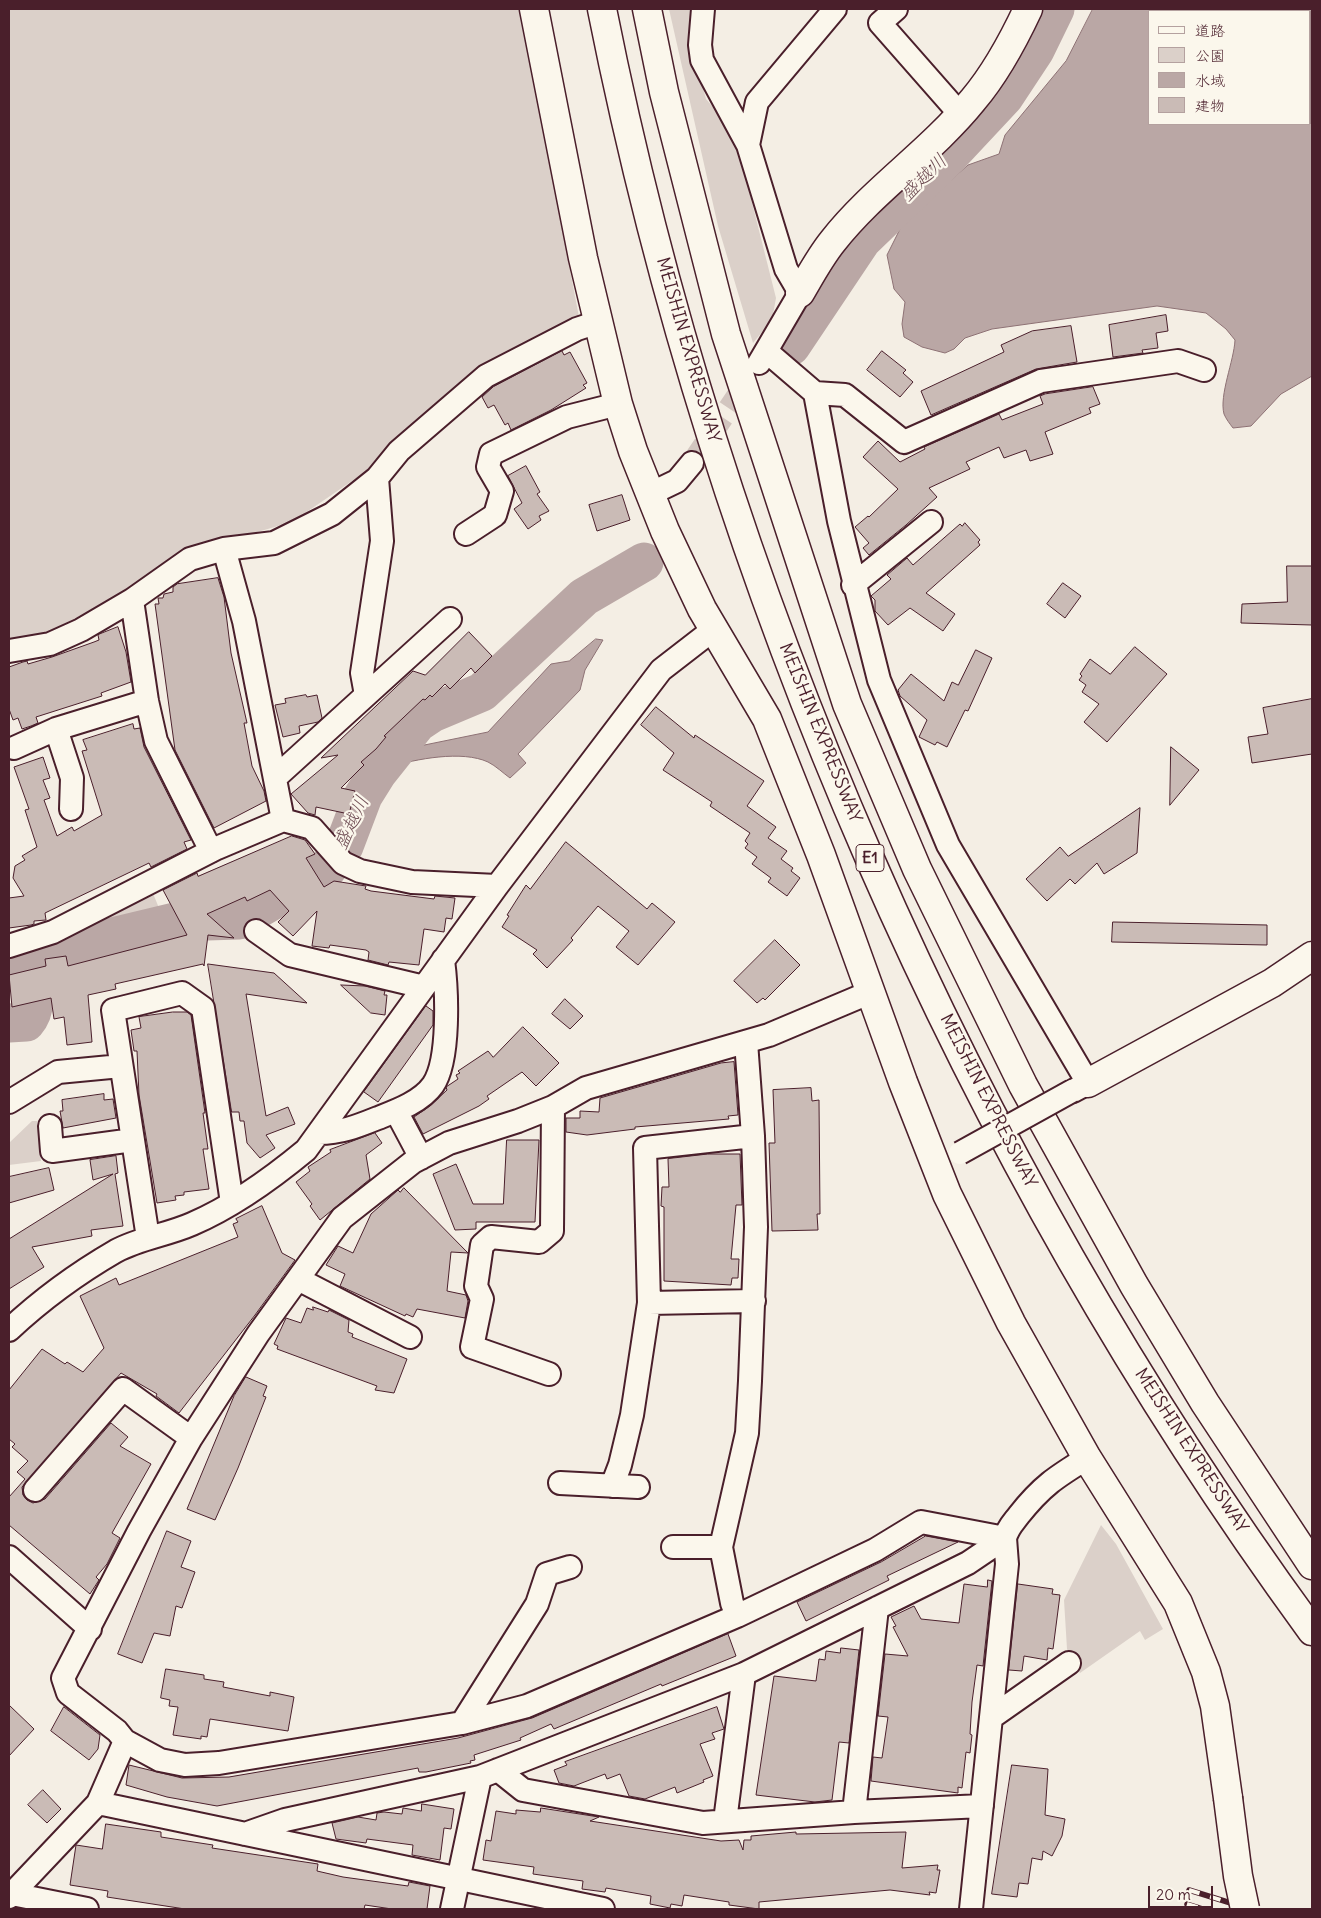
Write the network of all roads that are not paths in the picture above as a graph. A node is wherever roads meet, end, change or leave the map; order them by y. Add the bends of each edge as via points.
1 (534, 9) edge
2 (602, 9) edge
3 (647, 9) edge
4 (703, 9) edge
5 (835, 9) edge
6 (896, 9) edge
7 (1028, 9) edge
8 (960, 114) junction
9 (748, 145) junction
10 (800, 293) junction
11 (598, 322) junction
12 (1204, 370) dead end
13 (815, 393) junction
14 (618, 404) junction
15 (692, 463) tunnel mouth
16 (377, 478) junction
17 (650, 494) junction
18 (931, 522) dead end
19 (466, 534) dead end
20 (224, 549) junction
21 (853, 585) junction
22 (132, 600) junction
23 (450, 619) dead end
24 (714, 629) junction
25 (9, 651) edge
26 (366, 695) junction
27 (147, 701) junction
28 (56, 729) junction
29 (14, 748) dead end
30 (275, 778) junction
31 (71, 810) dead end
32 (282, 820) junction
33 (211, 851) junction
34 (497, 886) junction
35 (256, 931) dead end
36 (9, 946) edge
37 (1312, 956) edge
38 (443, 960) junction
39 (424, 987) junction
40 (871, 992) junction
41 (746, 1042) junction
42 (121, 1066) junction
43 (1080, 1087) junction
44 (9, 1102) edge
45 (553, 1107) junction
46 (396, 1111) junction
47 (50, 1126) dead end
48 (319, 1133) junction
49 (753, 1136) junction
50 (133, 1140) junction
51 (421, 1158) junction
52 (936, 1167) junction
53 (232, 1203) junction
54 (148, 1238) junction
55 (298, 1279) junction
56 (754, 1302) junction
57 (649, 1303) junction
58 (9, 1330) edge
59 (410, 1337) dead end
60 (549, 1374) dead end
61 (191, 1438) junction
62 (1087, 1458) junction
63 (560, 1483) dead end
64 (612, 1486) junction
65 (638, 1488) dead end
66 (35, 1490) dead end
67 (1006, 1538) junction
68 (673, 1547) dead end
69 (721, 1547) junction
70 (9, 1557) edge
71 (1312, 1564) edge
72 (570, 1567) dead end
73 (877, 1608) junction
74 (737, 1616) junction
75 (90, 1629) junction
76 (1312, 1631) edge
77 (1069, 1663) dead end
78 (744, 1674) junction
79 (992, 1717) junction
80 (462, 1723) junction
81 (125, 1741) junction
82 (489, 1773) junction
83 (98, 1803) junction
84 (982, 1806) junction
85 (854, 1812) junction
86 (725, 1821) junction
87 (246, 1834) junction
88 (458, 1879) junction
89 (11, 1895) edge
90 (87, 1909) edge
91 (452, 1909) edge
92 (604, 1909) edge
93 (972, 1909) edge
94 (1245, 1909) edge

1 - 11 main road
2 - 76 main road, MEISHIN EXPRESSWAY / E1 via 620,100 682,341 755,565 812,719 881,883 986,1105 1103,1312 1194,1461
3 - 71 main road, MEISHIN EXPRESSWAY / E1 via 664,92 726,334 847,704 917,869 1023,1085 1134,1285 1205,1403
4 - 9 street via 702,60
5 - 9 street via 757,102
6 - 8 street via 880,23
7 - 8 main road via 994,72
8 - 10 main road via 864,206 832,242
9 - 10 street via 786,269
10 - 13 street via 762,357
11 - 14 main road
11 - 16 street via 576,329 486,376 399,451
12 - 13 street via 1178,361 1041,381 904,442 845,395
13 - 21 street
14 - 17 main road
14 - 19 street via 566,417 490,454 488,466 502,491 494,515
15 - 17 street via 677,481
16 - 20 street via 332,514 274,543
16 - 26 street via 382,541 362,673
17 - 24 main road
18 - 21 street
20 - 22 street via 190,559
20 - 30 street via 244,621
21 - 43 street via 879,680 948,845
22 - 25 street via 50,644
22 - 27 street
23 - 26 street
24 - 34 street via 661,670
24 - 40 main road via 767,719
26 - 30 street
27 - 28 street
27 - 33 street via 156,741
28 - 29 street
28 - 31 street via 72,778
30 - 32 street
32 - 33 street
32 - 34 street via 312,828 337,857 360,871 412,882
33 - 36 street via 52,932
34 - 38 street
35 - 39 street via 290,954
37 - 43 main road via 1272,983
38 - 39 street
38 - 46 street via 447,1006 442,1060 433,1085
39 - 48 street
40 - 41 street
40 - 52 main road
41 - 45 street via 586,1088
41 - 49 street
42 - 44 street via 58,1072
42 - 50 street
42 - 53 street via 113,1010 182,993 203,1008
43 - 52 street, bridge
45 - 51 street via 449,1143
45 - 60 street via 552,1231 539,1242 491,1237 482,1245 476,1286 482,1299 472,1347
46 - 48 street via 349,1130
46 - 51 street
47 - 50 street via 52,1151
48 - 53 street via 306,1150 272,1178
49 - 56 street
49 - 57 street via 646,1148
50 - 54 street
51 - 55 street via 342,1218
52 - 62 main road via 1011,1323
53 - 54 street via 191,1225
54 - 58 street via 117,1250 37,1304
55 - 59 street
55 - 61 street
56 - 57 street
56 - 69 street via 747,1433
57 - 64 street via 632,1415
61 - 66 street via 123,1389
61 - 75 street
62 - 67 street via 1033,1495 1008,1527
62 - 94 main road, bridge via 1178,1603 1206,1672 1215,1706
63 - 64 street
64 - 65 street
67 - 73 street via 968,1563
67 - 74 street via 921,1522 875,1550
67 - 79 street via 1008,1564
68 - 69 street
69 - 74 street
70 - 75 street
72 - 80 street via 547,1574 537,1604
73 - 78 street
73 - 85 street
74 - 80 street via 527,1706
75 - 81 street via 63,1678 68,1693
77 - 79 street
78 - 82 street
78 - 86 street
79 - 84 street
80 - 81 street via 185,1765 160,1760
81 - 83 street
82 - 86 street via 523,1790 703,1823
82 - 87 street via 284,1820
82 - 88 street
83 - 87 street
83 - 89 street
84 - 85 street
84 - 93 street
85 - 86 street
87 - 88 street
88 - 91 street
88 - 92 street
89 - 90 street

